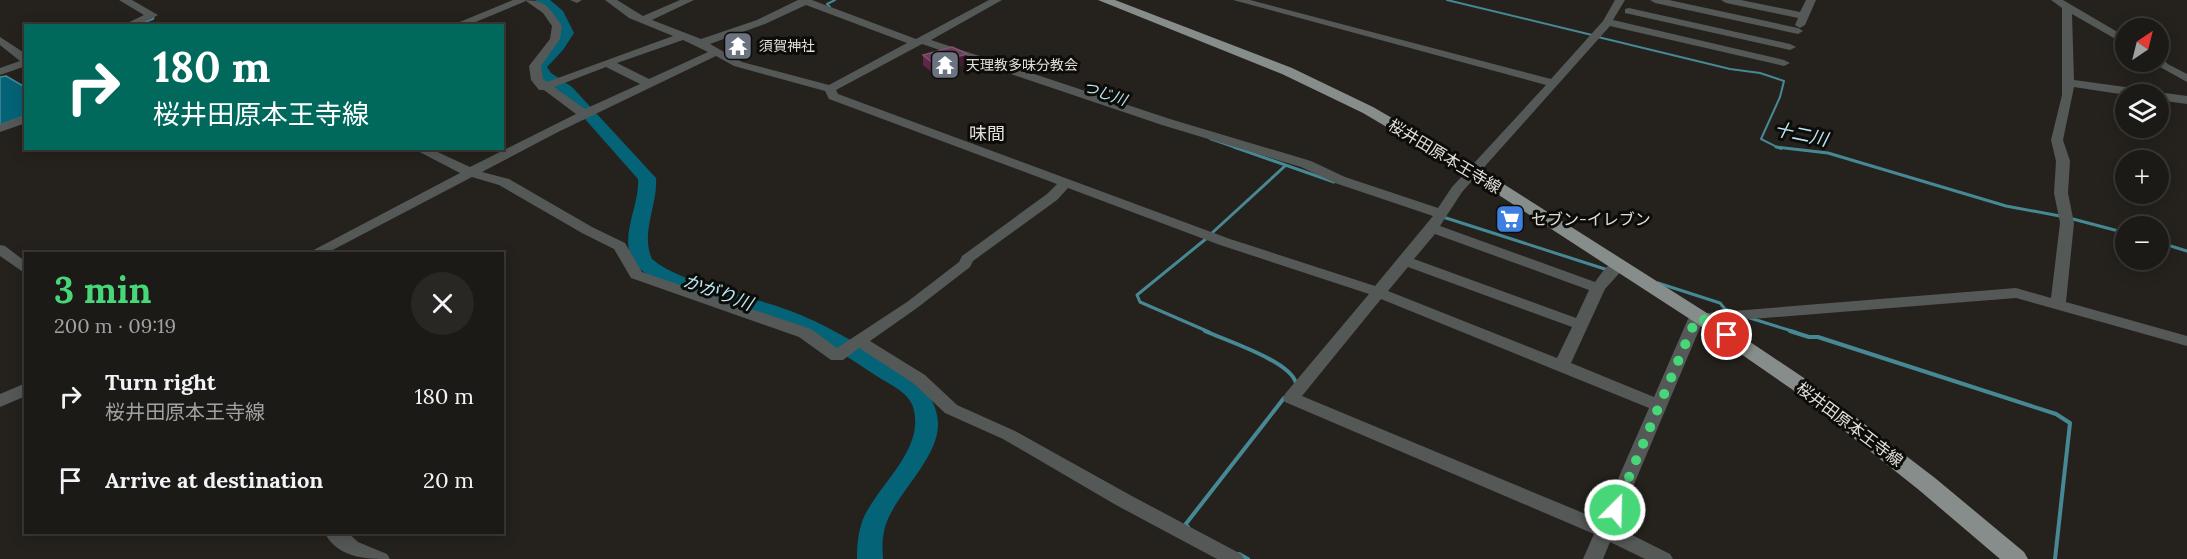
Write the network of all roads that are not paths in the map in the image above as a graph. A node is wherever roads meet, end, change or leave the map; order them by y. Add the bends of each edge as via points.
1 (124, 0) edge
2 (138, 0) edge
3 (522, 0) edge
4 (531, 0) edge
5 (610, 0) edge
6 (689, 0) edge
7 (997, 0) edge
8 (1104, 0) edge
9 (1238, 0) edge
10 (1620, 0) edge
11 (1637, 0) edge
12 (1655, 0) edge
13 (1726, 0) edge
14 (1764, 0) edge
15 (1797, 0) edge
16 (2056, 0) edge
17 (805, 1) edge
18 (824, 2) edge
19 (1683, 3) edge
20 (1808, 7) edge
21 (2067, 8) junction
22 (1629, 11) junction
23 (643, 20) junction
24 (1607, 22) junction
25 (131, 24) edge
26 (144, 24) edge
27 (460, 24) edge
28 (1620, 25) junction
29 (1798, 31) junction
30 (682, 36) junction
31 (2115, 36) edge
32 (0, 40) edge
33 (918, 41) junction
34 (701, 43) junction
35 (1790, 47) junction
36 (716, 52) junction
37 (24, 59) edge
38 (24, 60) edge
39 (607, 63) junction
40 (4, 69) edge
41 (2169, 69) edge
42 (24, 77) edge
43 (2187, 79) edge
44 (2068, 83) junction
45 (650, 84) junction
46 (1553, 84) junction
47 (543, 87) junction
48 (830, 89) junction
49 (2115, 90) edge
50 (2169, 98) edge
51 (2187, 100) edge
52 (585, 115) junction
53 (24, 120) edge
54 (0, 128) edge
55 (422, 150) edge
56 (469, 172) junction
57 (1474, 172) junction
58 (1066, 182) junction
59 (1442, 214) junction
60 (1432, 228) junction
61 (0, 249) edge
62 (317, 252) edge
63 (1406, 261) junction
64 (24, 268) edge
65 (1614, 269) junction
66 (1598, 288) junction
67 (1380, 293) junction
68 (2058, 304) junction
69 (1703, 319) junction
70 (1579, 324) junction
71 (859, 341) junction
72 (2187, 341) edge
73 (1562, 365) junction
74 (24, 390) edge
75 (0, 401) edge
76 (1659, 405) junction
77 (1606, 531) junction
78 (335, 534) edge
79 (380, 559) edge
80 (1234, 559) edge
81 (1593, 559) edge
82 (1663, 559) edge
83 (2016, 559) edge

1 - 25 street via 153,15
2 - 26 street via 164,15
3 - 27 street
4 - 47 street via 547,11 557,26 555,39 535,66 537,80
5 - 23 street
6 - 23 street
7 - 33 street
8 - 57 main road, 桜井田原本王寺線 via 1320,86 1406,130
9 - 46 street
10 - 24 street
11 - 22 street
12 - 19 street
13 - 20 street
14 - 20 street
15 - 20 street
16 - 21 street
17 - 18 street
17 - 34 street
18 - 33 street
19 - 29 street
20 - 29 street
21 - 31 street
21 - 44 street
22 - 28 street
22 - 35 street
23 - 30 street
24 - 28 street
24 - 46 street
28 - 35 street via 1782,67
29 - 35 street
30 - 34 street
30 - 39 street
32 - 37 street
33 - 48 street
33 - 59 street via 1306,164 1340,180
34 - 36 street
36 - 45 street
36 - 48 street via 738,64
38 - 40 street
39 - 45 street
39 - 47 street
40 - 42 street
41 - 43 street
44 - 49 street
44 - 68 street via 2057,141 2063,161 2061,193 2067,223
45 - 52 street
46 - 57 street
47 - 52 street
48 - 58 street via 833,96
50 - 51 street
52 - 56 street
53 - 54 street
55 - 56 street
56 - 62 street
56 - 71 street via 504,182 620,246 636,275 805,333 837,356
57 - 59 street
57 - 65 main road, 桜井田原本王寺線
58 - 67 street via 1226,242
58 - 71 street via 912,305
59 - 60 street
60 - 63 street
60 - 66 street
61 - 64 street
63 - 67 street
63 - 70 street
65 - 66 street
65 - 69 main road, 桜井田原本王寺線
66 - 70 street
67 - 73 street
67 - 77 street via 1291,398
68 - 69 street via 2016,293
68 - 72 street
69 - 76 street via 1696,319
69 - 83 main road, 桜井田原本王寺線 via 1858,429
70 - 73 street
71 - 80 street via 919,379 951,409 1010,435
73 - 76 street
74 - 75 street
76 - 77 street
77 - 81 street
77 - 82 street
78 - 79 street via 351,548

